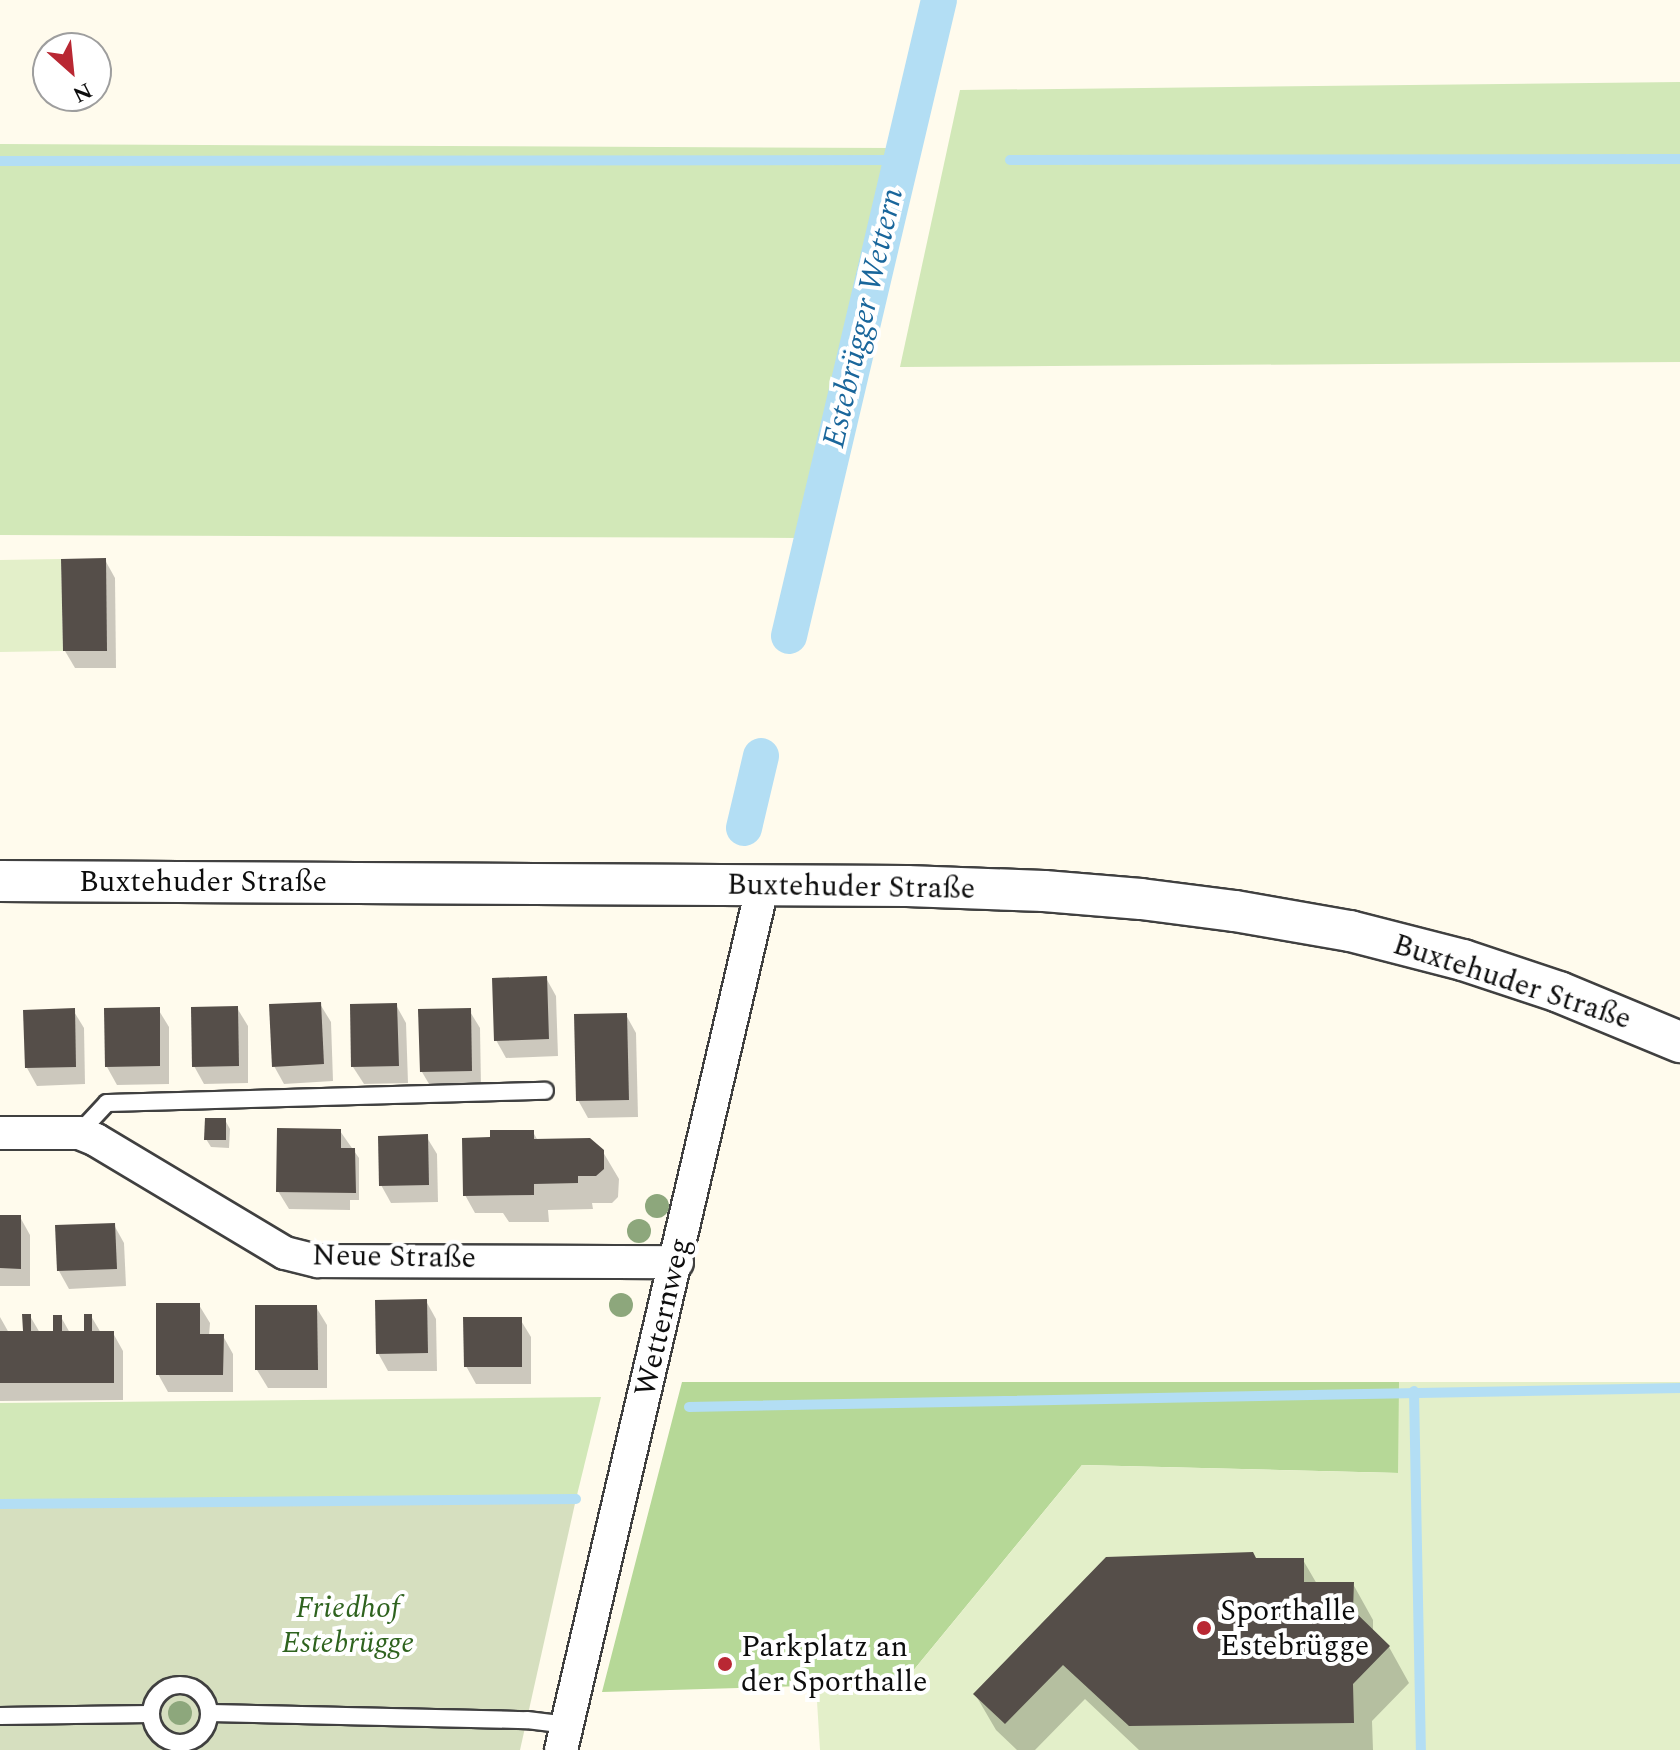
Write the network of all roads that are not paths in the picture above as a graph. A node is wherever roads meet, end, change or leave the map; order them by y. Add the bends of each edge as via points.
1 (0, 881) edge
2 (763, 884) junction
3 (1680, 1042) edge
4 (545, 1091) dead end
5 (0, 1133) edge
6 (79, 1133) junction
7 (677, 1262) junction
8 (211, 1713) junction
9 (150, 1714) junction
10 (0, 1716) edge
11 (563, 1738) edge

1 - 2 street, Buxtehuder Straße
2 - 3 street, Buxtehuder Straße via 1044,891 1235,911 1350,931 1463,960 1559,992
2 - 7 street, Wetternweg
4 - 6 lane via 107,1103
5 - 6 street, Neue Straße
6 - 7 street, Neue Straße via 285,1253 318,1261
7 - 11 street, Wetternweg
8 - 9 lane via 196,1688 162,1689
8 - 9 lane via 196,1740 165,1741 153,1728
8 - 11 lane via 527,1720
9 - 10 lane

